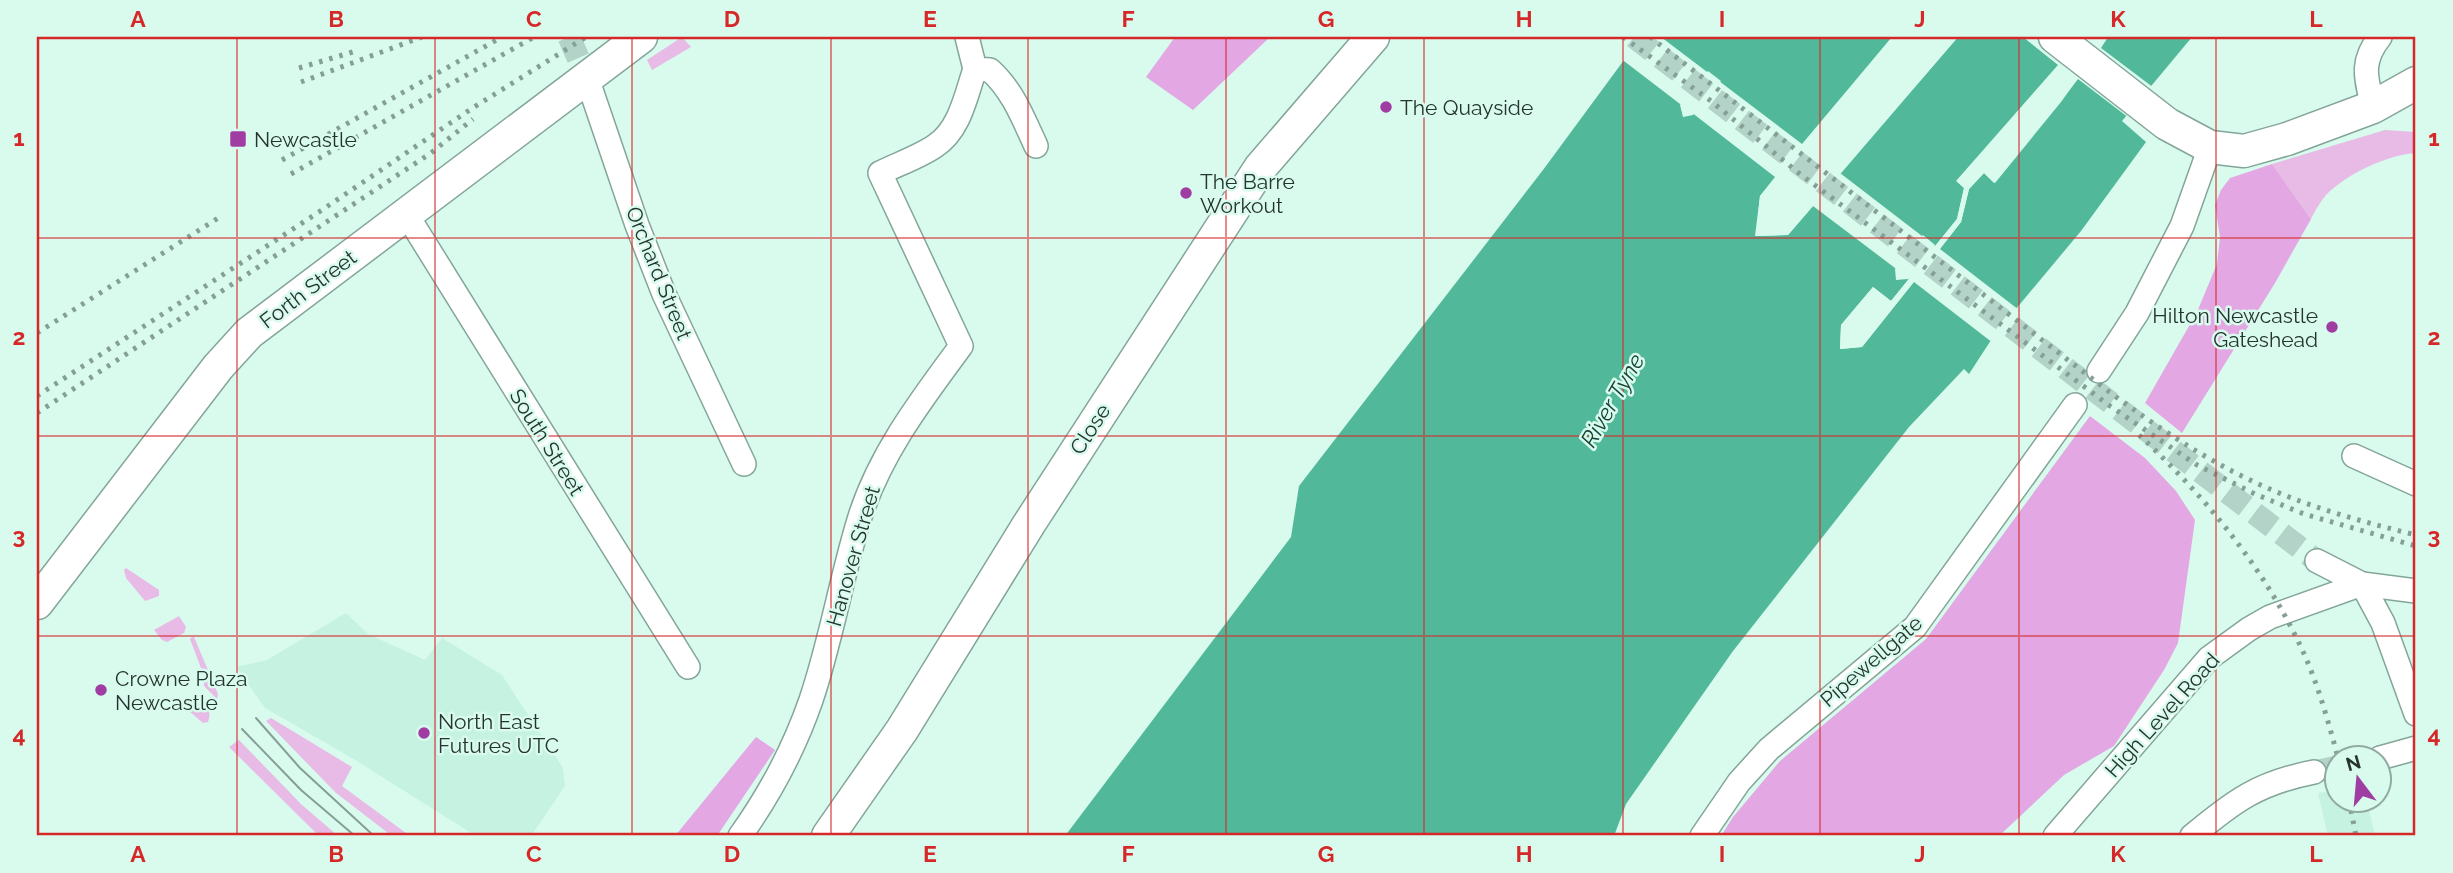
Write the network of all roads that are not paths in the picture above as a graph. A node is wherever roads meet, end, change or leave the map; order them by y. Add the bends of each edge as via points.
1 (641, 37) edge
2 (967, 37) edge
3 (2054, 37) edge
4 (2380, 37) edge
5 (1370, 41) edge
6 (975, 69) junction
7 (587, 78) junction
8 (2416, 83) edge
9 (2373, 107) junction
10 (1036, 146) dead end
11 (2210, 147) junction
12 (407, 215) junction
13 (2099, 371) dead end
14 (2075, 405) dead end
15 (2354, 456) dead end
16 (744, 464) dead end
17 (2416, 484) edge
18 (2317, 561) tunnel mouth
19 (2362, 584) junction
20 (2416, 591) edge
21 (37, 603) edge
22 (688, 667) dead end
23 (2416, 714) edge
24 (2416, 748) edge
25 (2394, 754) edge
26 (2314, 772) tunnel mouth
27 (740, 836) edge
28 (828, 836) edge
29 (1702, 836) edge
30 (2055, 836) edge
31 (2192, 836) edge

1 - 7 street, Forth Street
2 - 6 street
3 - 11 street via 2147,109
4 - 9 street via 2366,65
5 - 28 street, Close via 1256,174 1029,524 902,730
6 - 10 street via 990,70 1005,83
6 - 27 street, Hanover Street via 947,135 936,146 880,173 961,346 916,406 878,472 859,519 811,700 789,755
7 - 12 street, Forth Street
7 - 16 street, Orchard Street via 664,294
8 - 9 street
9 - 11 street via 2244,150
11 - 13 street via 2182,226 2137,313
12 - 21 street, Forth Street via 234,347
12 - 22 street, South Street
14 - 29 street, Pipewellgate via 1915,627 1769,749 1739,782
15 - 17 street
18 - 19 street
19 - 20 street
19 - 23 street via 2383,623
19 - 30 street, High Level Road via 2270,617 2209,659
24 - 25 street
26 - 31 street via 2283,778 2242,796

